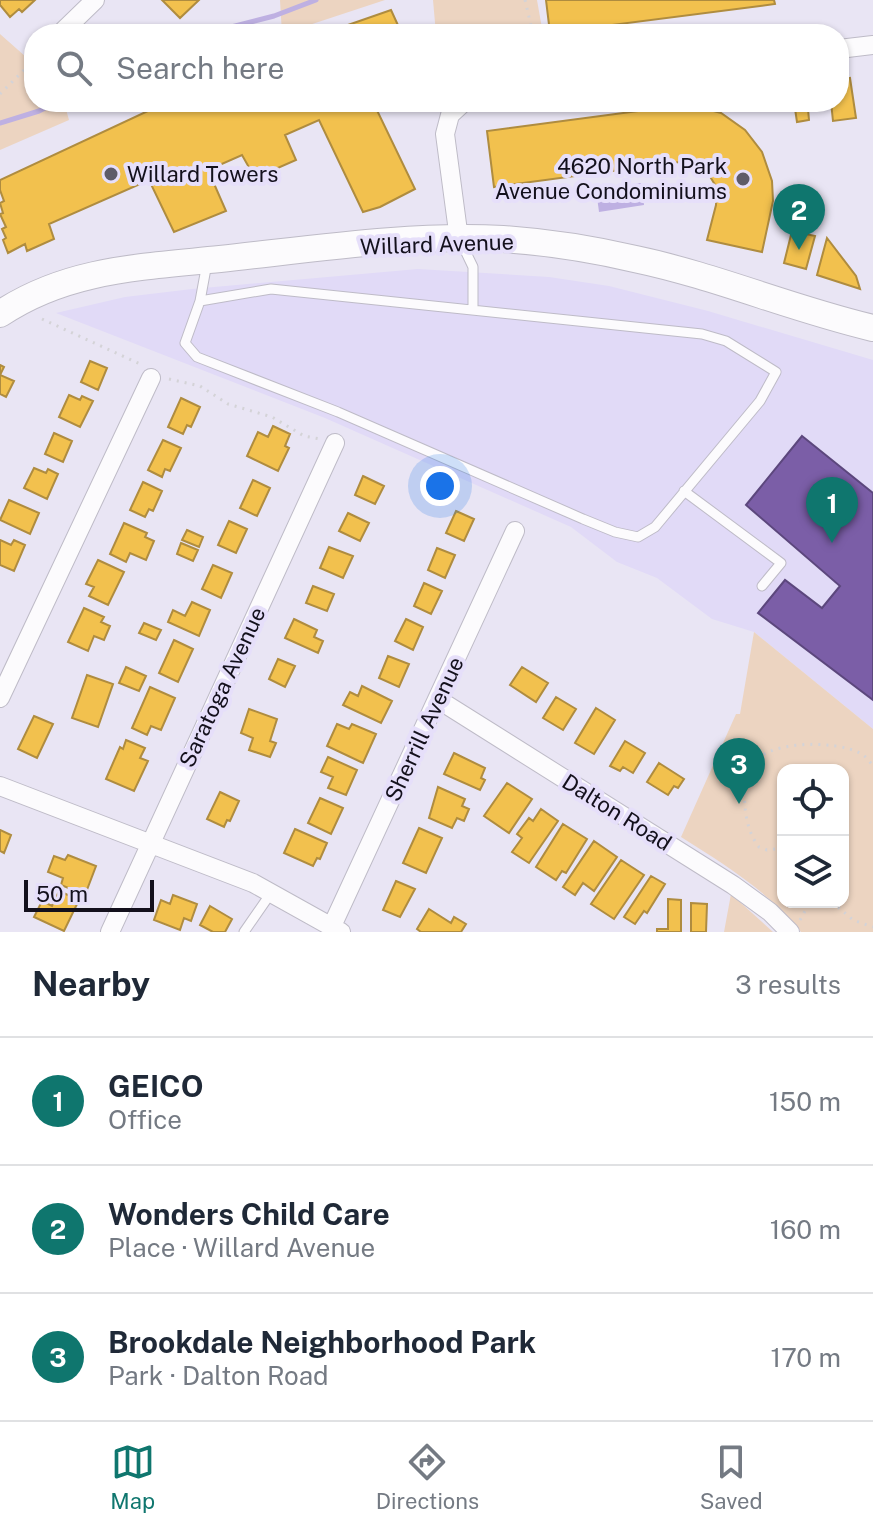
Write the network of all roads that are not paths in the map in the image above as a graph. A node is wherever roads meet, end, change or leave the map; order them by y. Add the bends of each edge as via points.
1 (95, 0) edge
2 (70, 24) edge
3 (873, 45) edge
4 (849, 48) edge
5 (453, 112) edge
6 (459, 239) junction
7 (207, 260) junction
8 (200, 301) junction
9 (473, 309) junction
10 (0, 314) edge
11 (873, 328) edge
12 (151, 378) road end
13 (335, 443) road end
14 (684, 491) junction
15 (515, 531) dead end
16 (762, 586) dead end
17 (0, 698) edge
18 (439, 700) junction
19 (0, 786) edge
20 (151, 843) junction
21 (271, 893) junction
22 (336, 929) edge
23 (110, 932) edge
24 (244, 932) edge
25 (790, 932) edge

1 - 2 street
3 - 4 street
5 - 6 street via 445,134
6 - 7 street, Willard Avenue
6 - 9 lane via 473,267
6 - 11 street, Willard Avenue via 506,239 635,259
7 - 8 lane
7 - 10 street, Willard Avenue via 72,279
8 - 9 lane via 271,289
8 - 14 lane via 185,343 197,357 607,529 638,537 655,527
9 - 14 lane via 702,334 726,341 776,372 760,401
12 - 17 street
13 - 20 street, Saratoga Avenue
14 - 16 lane via 781,563
15 - 18 street, Sherrill Avenue
18 - 22 street, Sherrill Avenue
18 - 25 street, Dalton Road via 733,885
19 - 20 street
20 - 21 street
20 - 23 street, Saratoga Avenue
21 - 22 street
21 - 24 lane

